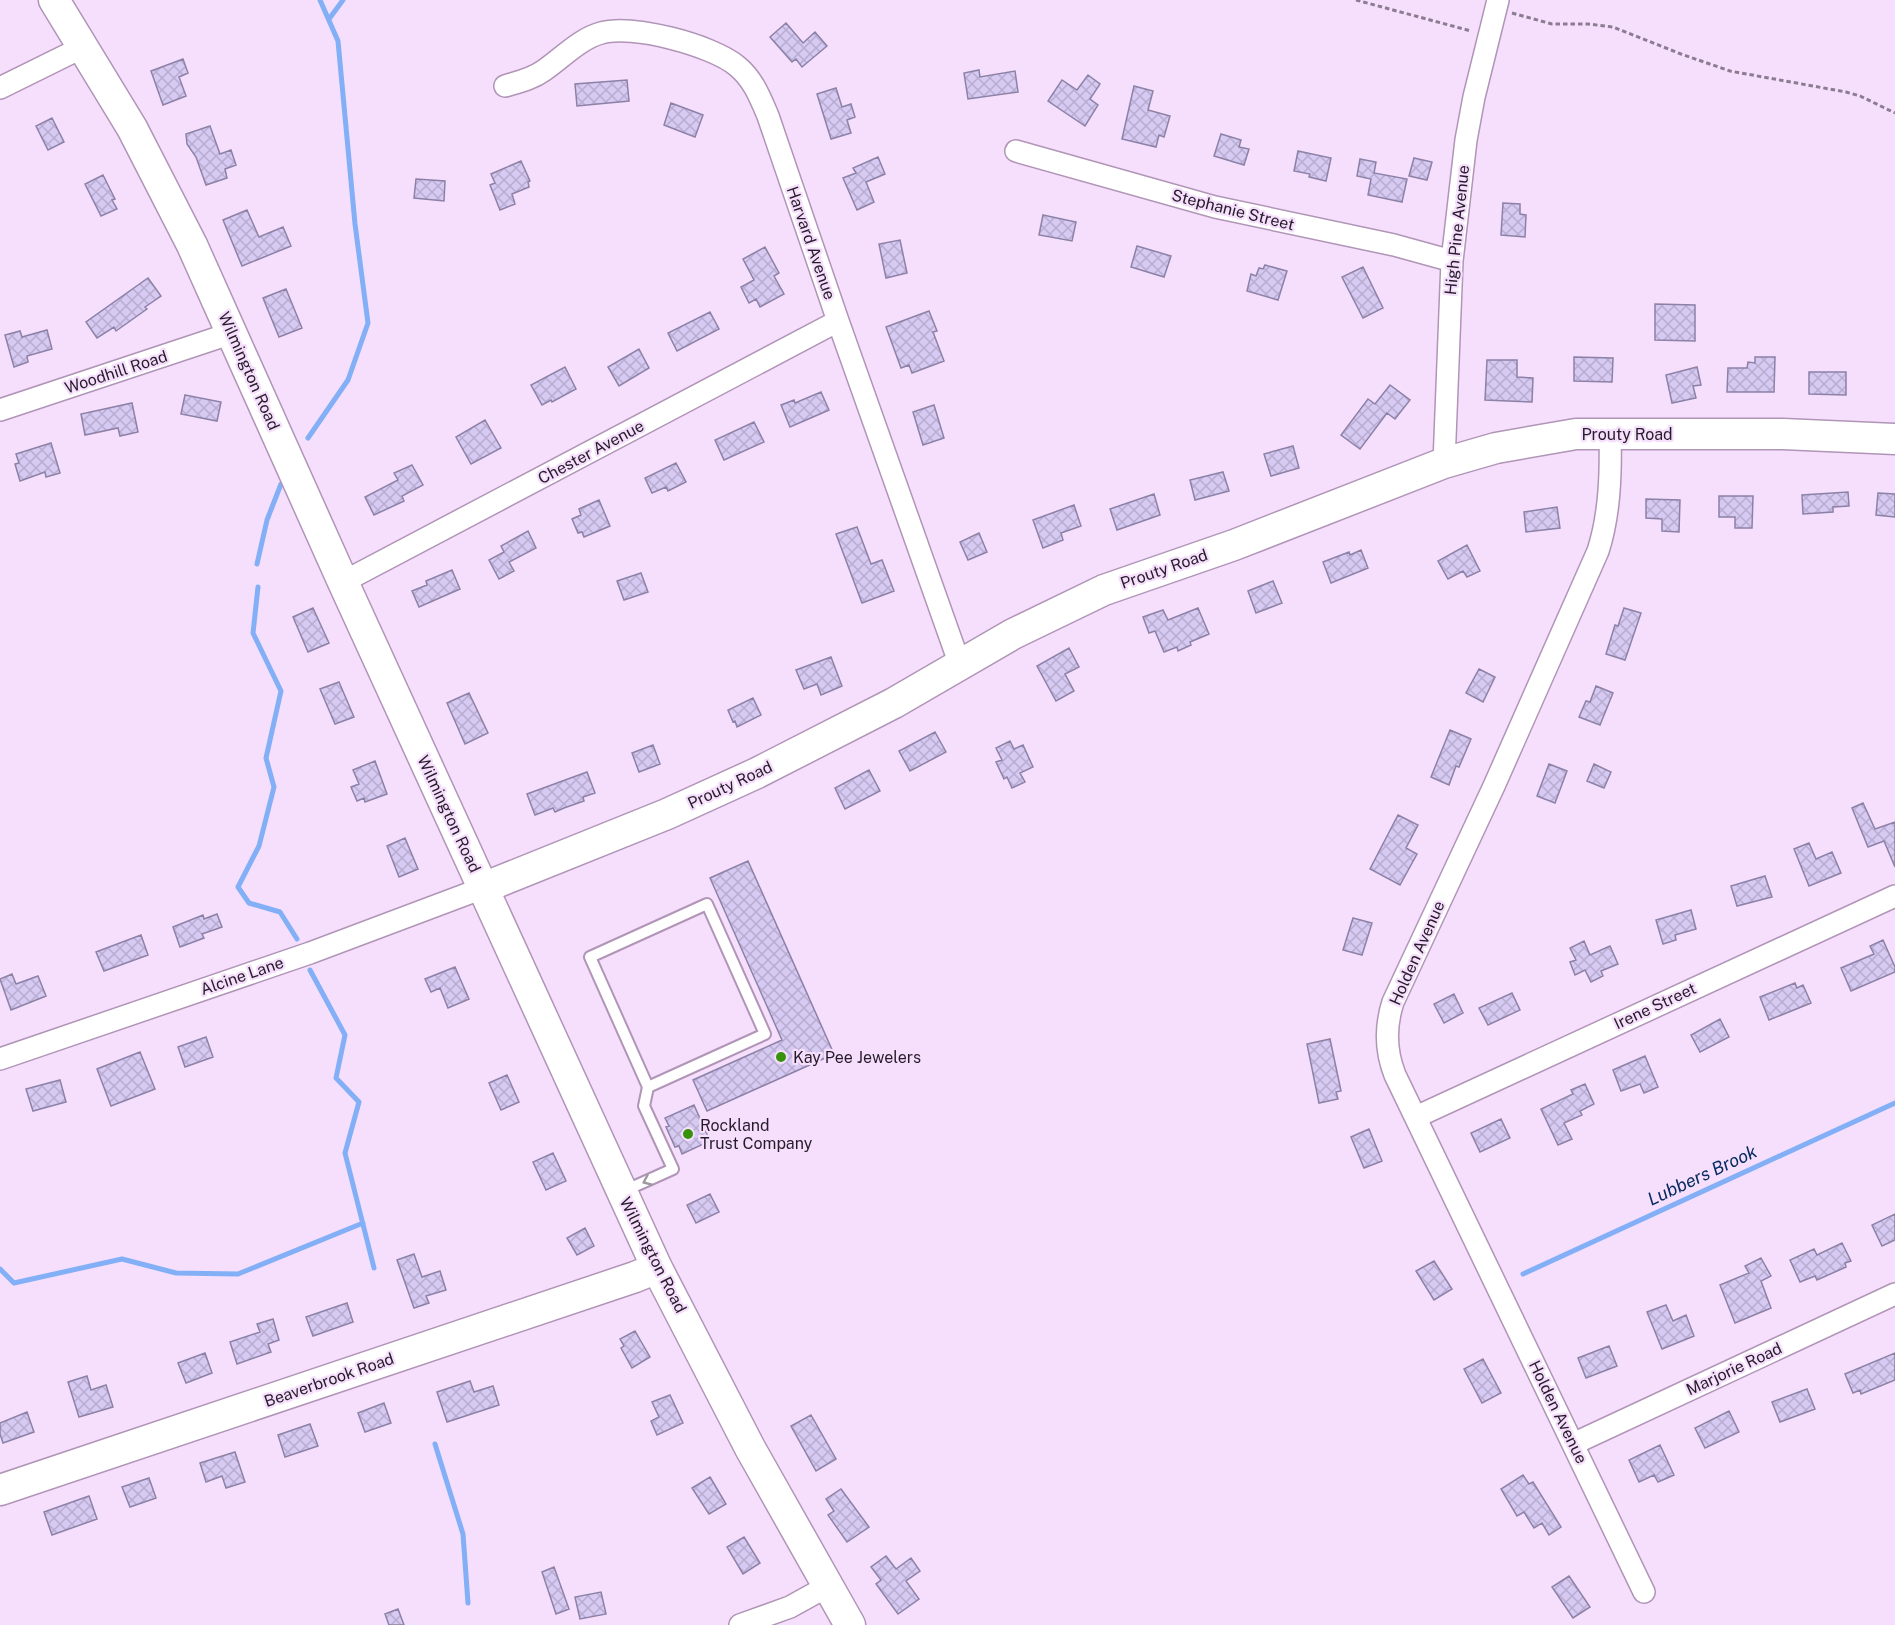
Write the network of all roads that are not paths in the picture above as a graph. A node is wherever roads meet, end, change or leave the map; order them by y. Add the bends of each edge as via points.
1 (54, 0) edge
2 (1497, 4) edge
3 (83, 47) junction
4 (505, 86) dead end
5 (0, 88) edge
6 (1016, 151) dead end
7 (1452, 261) junction
8 (838, 321) junction
9 (232, 333) junction
10 (0, 410) edge
11 (1610, 433) junction
12 (1895, 439) edge
13 (1444, 463) junction
14 (343, 582) junction
15 (960, 665) junction
16 (483, 888) junction
17 (1895, 896) edge
18 (0, 1059) edge
19 (648, 1087) junction
20 (1416, 1117) junction
21 (621, 1193) junction
22 (657, 1268) junction
23 (1895, 1294) edge
24 (1573, 1444) junction
25 (0, 1490) edge
26 (828, 1586) junction
27 (1644, 1592) dead end
28 (740, 1625) edge
29 (850, 1625) edge

1 - 3 street, Wilmington Road
2 - 7 street, High Pine Avenue via 1466,141
3 - 5 street
3 - 9 street, Wilmington Road via 154,168
4 - 8 street, Harvard Avenue via 536,75 589,38 606,32 658,36 691,44 728,60 745,74 762,101
6 - 7 street, Stephanie Street via 1215,207
7 - 13 street, High Pine Avenue
8 - 14 street, Chester Avenue
8 - 15 street, Harvard Avenue
9 - 10 street, Woodhill Road
9 - 14 street, Wilmington Road
11 - 12 street, Prouty Road
11 - 13 street, Prouty Road via 1526,441
11 - 20 street, Holden Avenue via 1607,511 1598,551 1390,1011 1389,1057
13 - 15 street, Prouty Road via 1234,545 1104,590 1013,634
14 - 16 street, Wilmington Road
15 - 16 street, Prouty Road via 894,703 713,794
16 - 18 street, Alcine Lane via 310,953
16 - 21 street, Wilmington Road
17 - 20 street, Irene Street
19 - 19 lane via 590,957 706,904 765,1034
19 -> 21 lane via 644,1106 673,1169
20 - 24 street, Holden Avenue
21 - 22 street, Wilmington Road
22 - 25 street, Beaverbrook Road
22 - 26 street, Wilmington Road via 746,1440
23 - 24 street, Marjorie Road
24 - 27 street, Holden Avenue
26 - 28 street via 790,1607
26 - 29 street, Wilmington Road

